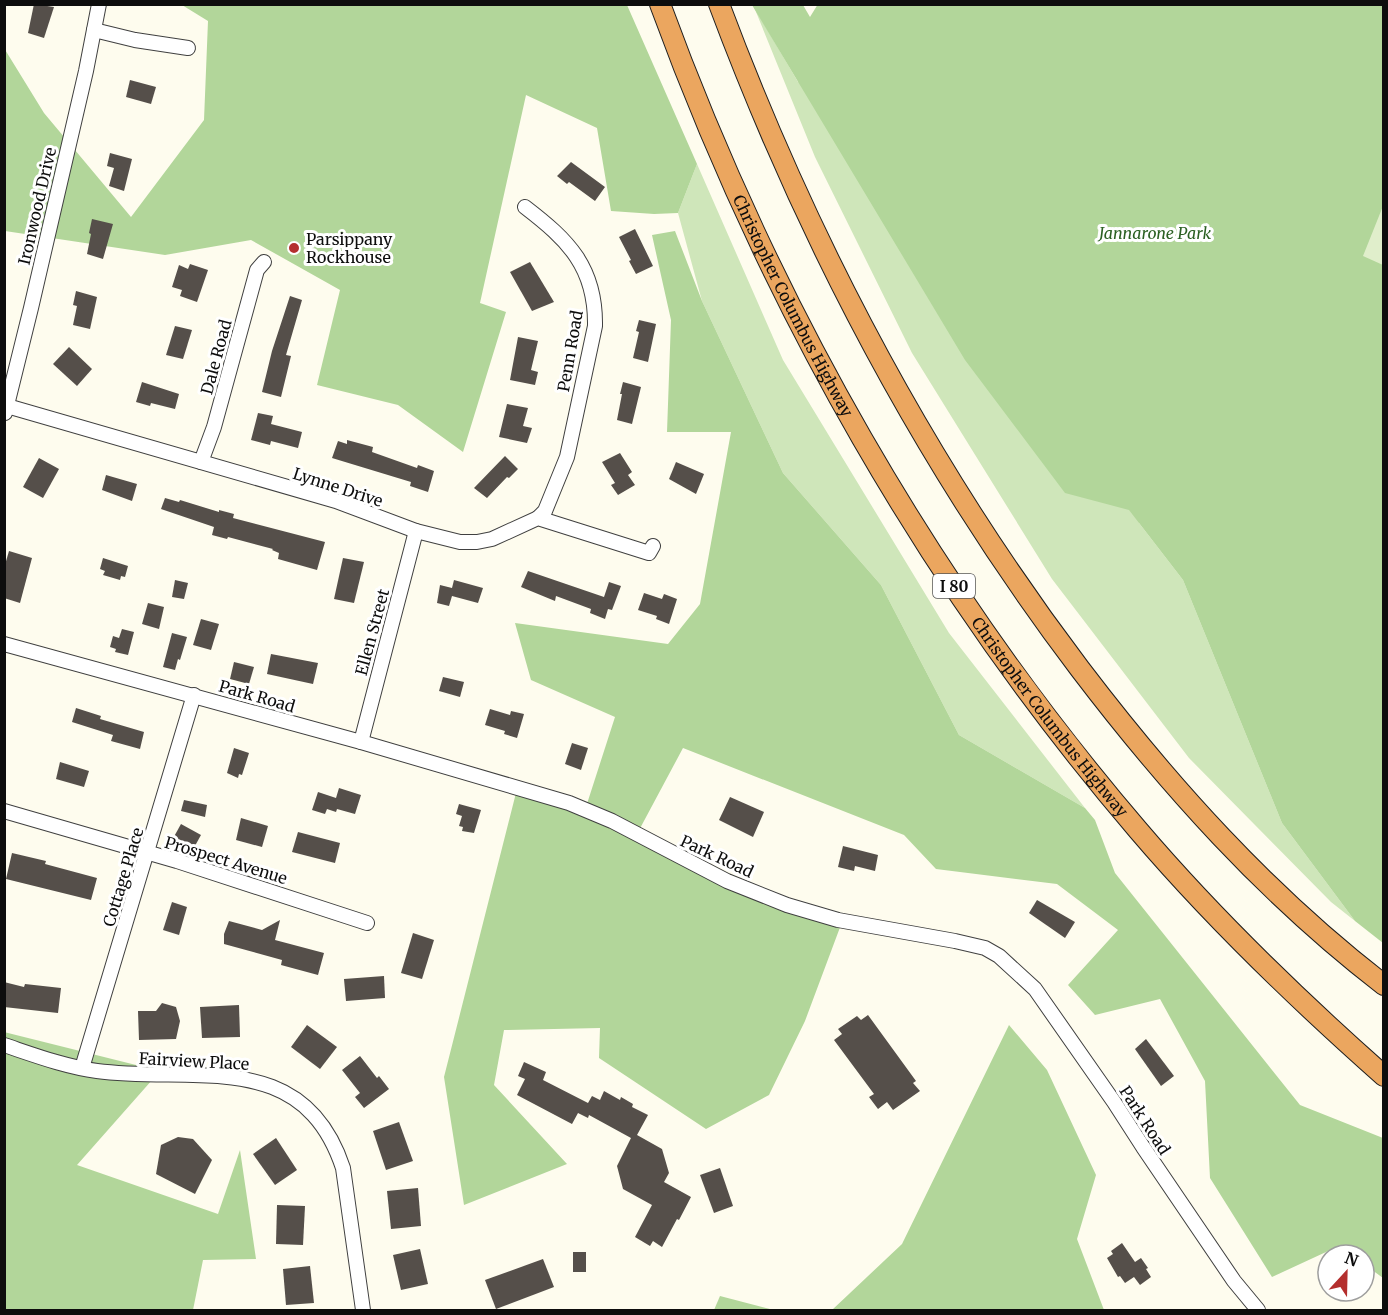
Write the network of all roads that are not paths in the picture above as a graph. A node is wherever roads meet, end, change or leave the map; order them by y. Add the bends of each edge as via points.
1 (99, 4) edge
2 (660, 4) edge
3 (719, 4) edge
4 (94, 30) junction
5 (188, 48) dead end
6 (525, 207) dead end
7 (264, 262) dead end
8 (6, 411) edge
9 (201, 462) junction
10 (538, 518) junction
11 (416, 531) junction
12 (653, 546) dead end
13 (4, 644) edge
14 (194, 695) junction
15 (361, 741) junction
16 (4, 811) edge
17 (147, 853) junction
18 (367, 924) dead end
19 (1383, 985) edge
20 (4, 1045) edge
21 (82, 1068) junction
22 (1383, 1076) edge
23 (363, 1311) edge
24 (1258, 1311) edge

1 - 4 street, Ironwood Drive
2 - 22 highway, Christopher Columbus Highway / I 80 via 717,150 799,325 870,452 978,622 1138,830 1230,931
3 - 19 highway via 771,135 868,339 933,452 1019,585 1113,713 1186,800 1271,888
4 - 5 street
4 - 8 street, Ironwood Drive
6 - 10 street, Penn Road via 573,251 593,292 595,308 595,326 567,457 545,511
7 - 9 street, Dale Road via 257,270
8 - 9 street, Lynne Drive
9 - 11 street, Lynne Drive via 336,501
10 - 11 street, Lynne Drive via 477,542 460,542
10 - 12 street via 649,553
11 - 15 street, Ellen Street
13 - 14 street, Park Road
14 - 15 street, Park Road
14 - 17 street, Cottage Place
15 - 24 street, Park Road via 569,803 727,881 787,905 838,920 955,940 999,956 1035,989 1060,1023 1222,1264
16 - 17 street, Prospect Avenue
17 - 18 street, Prospect Avenue
17 - 21 street, Cottage Place
20 - 21 street, Fairview Place
21 - 23 street, Fairview Place via 252,1080 272,1086 306,1107 326,1129 343,1168

